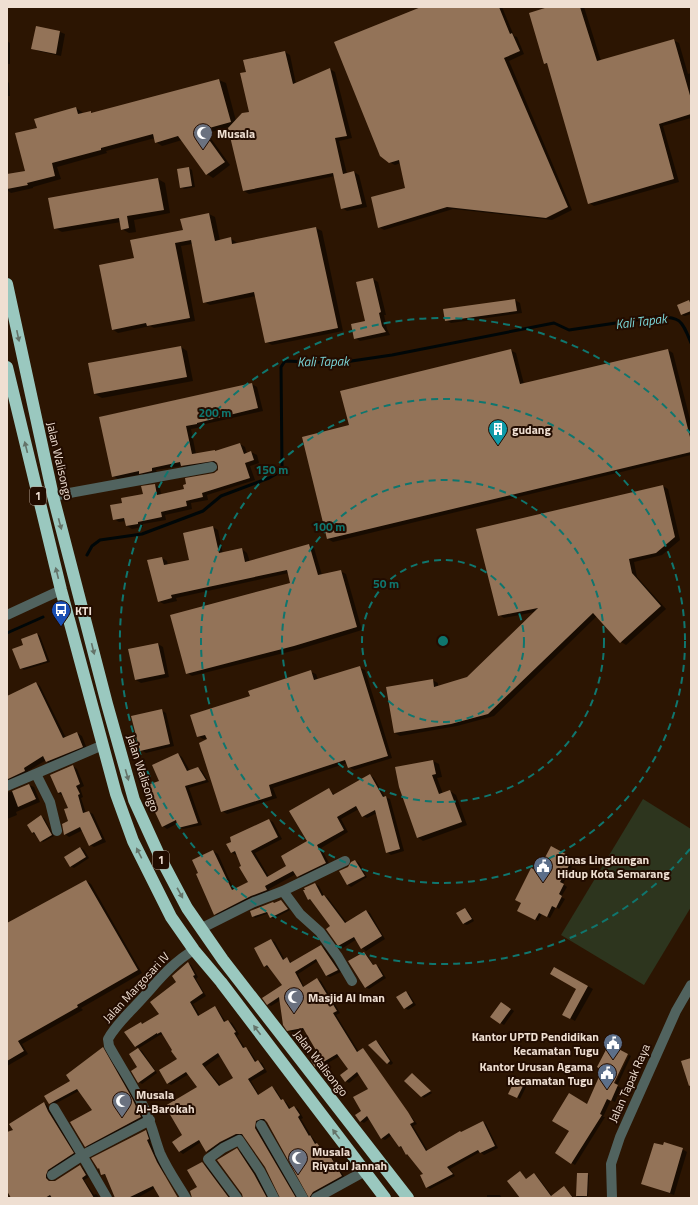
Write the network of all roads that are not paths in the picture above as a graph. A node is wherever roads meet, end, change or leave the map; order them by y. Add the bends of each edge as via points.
1 (7, 284) edge
2 (7, 367) edge
3 (11, 397) edge
4 (212, 467) dead end
5 (53, 496) junction
6 (61, 590) junction
7 (7, 615) edge
8 (103, 745) junction
9 (36, 774) junction
10 (7, 786) edge
11 (56, 831) dead end
12 (345, 861) dead end
13 (283, 891) junction
14 (202, 928) junction
15 (194, 950) junction
16 (352, 981) dead end
17 (691, 985) edge
18 (54, 1108) dead end
19 (150, 1120) junction
20 (261, 1125) dead end
21 (83, 1155) junction
22 (365, 1171) junction
23 (52, 1175) dead end
24 (107, 1198) edge
25 (186, 1198) edge
26 (237, 1198) edge
27 (274, 1198) edge
28 (303, 1198) edge
29 (316, 1198) edge
30 (385, 1198) edge
31 (408, 1198) edge
32 (612, 1198) edge

1 -> 5 highway, Jalan Walisongo / 1
2 - 3 highway, 1
6 -> 3 highway, 1
4 - 5 street
5 -> 14 highway, Jalan Walisongo / 1 via 134,800 187,908
6 - 7 street
6 - 8 highway, 1
8 - 9 street
15 -> 8 highway, 1 via 171,917 133,841 116,794
9 - 10 street
9 - 11 street via 50,802
12 - 13 street
13 - 14 street via 254,902
13 - 16 street via 300,914 320,932
14 - 31 highway, Jalan Walisongo / 1 via 223,960
15 - 19 street, Jalan Margosari IV via 165,971 108,1039 109,1046
22 -> 15 highway, 1
17 - 32 street, Jalan Tapak Raya via 676,1011 620,1137 611,1164
18 - 21 street
19 - 21 street
19 - 25 street, Jalan Margosari IV via 170,1174
20 - 28 street
21 - 23 street
21 - 24 street
22 - 29 street
22 - 30 highway, 1
26 - 27 street via 208,1160 238,1140 260,1171

